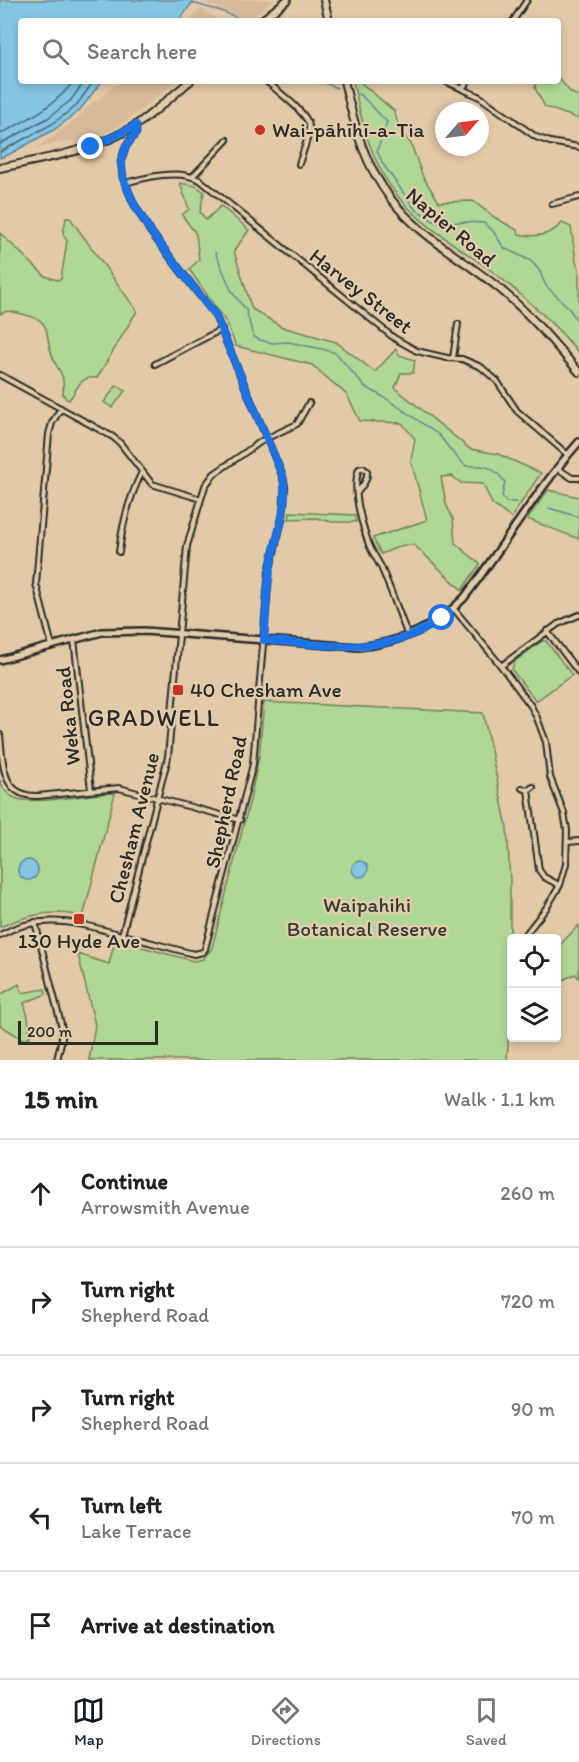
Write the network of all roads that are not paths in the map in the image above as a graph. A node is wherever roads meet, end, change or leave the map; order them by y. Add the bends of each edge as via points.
1 (287, 0) edge
2 (324, 0) edge
3 (527, 0) edge
4 (265, 18) edge
5 (328, 18) edge
6 (515, 18) edge
7 (186, 84) edge
8 (269, 84) edge
9 (345, 84) edge
10 (450, 84) edge
11 (466, 84) edge
12 (462, 89) junction
13 (136, 125) junction
14 (227, 140) dead end
15 (579, 147) edge
16 (299, 164) dead end
17 (0, 168) edge
18 (193, 177) junction
19 (125, 183) junction
20 (579, 197) edge
21 (552, 204) dead end
22 (458, 324) dead end
23 (222, 329) junction
24 (453, 358) junction
25 (155, 364) dead end
26 (579, 372) edge
27 (0, 375) edge
28 (309, 403) dead end
29 (61, 408) junction
30 (267, 438) junction
31 (579, 442) edge
32 (568, 455) junction
33 (557, 467) junction
34 (142, 472) junction
35 (579, 478) edge
36 (357, 493) junction
37 (201, 499) junction
38 (119, 552) dead end
39 (454, 609) junction
40 (579, 615) edge
41 (547, 631) junction
42 (180, 633) junction
43 (408, 636) junction
44 (74, 639) junction
45 (264, 640) junction
46 (52, 646) junction
47 (0, 660) edge
48 (501, 666) junction
49 (579, 673) edge
50 (0, 735) edge
51 (533, 787) dead end
52 (522, 788) dead end
53 (91, 790) junction
54 (528, 790) junction
55 (157, 798) junction
56 (240, 820) junction
57 (579, 841) edge
58 (568, 842) junction
59 (560, 885) junction
60 (35, 922) junction
61 (526, 934) edge
62 (0, 935) edge
63 (122, 935) junction
64 (57, 1060) edge

1 - 4 main road
2 - 5 main road
3 - 6 street
7 - 13 main road
8 - 16 street via 308,121 309,132
9 - 26 main road, Napier Road via 360,145 391,199 415,225 516,303
10 - 12 street
11 - 12 street
12 - 15 street via 536,138
13 - 17 main road via 91,147
13 - 19 street, Shepherd Road via 136,133 122,156
14 - 18 street
18 - 19 street via 158,175
18 - 24 street, Harvey Street via 394,338 417,351
19 - 23 street, Shepherd Road via 141,218
20 - 21 street
22 - 24 street
23 - 25 street
23 - 30 street, Shepherd Road
24 - 32 street, Harvey Street via 473,362 488,372 517,411
27 - 29 street
28 - 30 street, Chesham Avenue via 297,424
29 - 34 street via 116,440
29 - 46 street via 49,434 36,572 38,596
30 - 37 street, Chesham Avenue via 214,474
30 - 45 street, Shepherd Road via 283,477 285,495 269,572
31 - 32 street
32 - 33 street
33 - 35 street via 572,478
33 - 39 street
34 - 37 street via 159,487
34 - 38 street
36 - 36 street via 357,473 363,468 368,475
36 - 43 street via 368,542
37 - 42 street, Chesham Avenue via 187,546
39 - 43 street via 433,625
39 - 48 street
40 - 41 street
41 - 48 street
41 - 49 street
42 - 44 street via 114,631
42 - 45 street
42 - 55 street, Chesham Avenue via 170,747
43 - 45 street via 358,647
44 - 46 street
44 - 53 street, Weka Road
45 - 56 street, Shepherd Road via 254,756
46 - 47 street
48 - 58 street via 542,728 550,777 564,813
50 - 53 street via 4,771 15,790 29,796
51 - 54 street
52 - 54 street
53 - 55 street via 119,788
54 - 59 street via 539,870
55 - 56 street
55 - 63 street, Chesham Avenue
56 - 63 street, Shepherd Road via 206,949 194,954
57 - 58 street
58 - 59 street
59 - 61 street
60 - 62 street
60 - 63 street via 64,921
60 - 64 street via 62,1028

